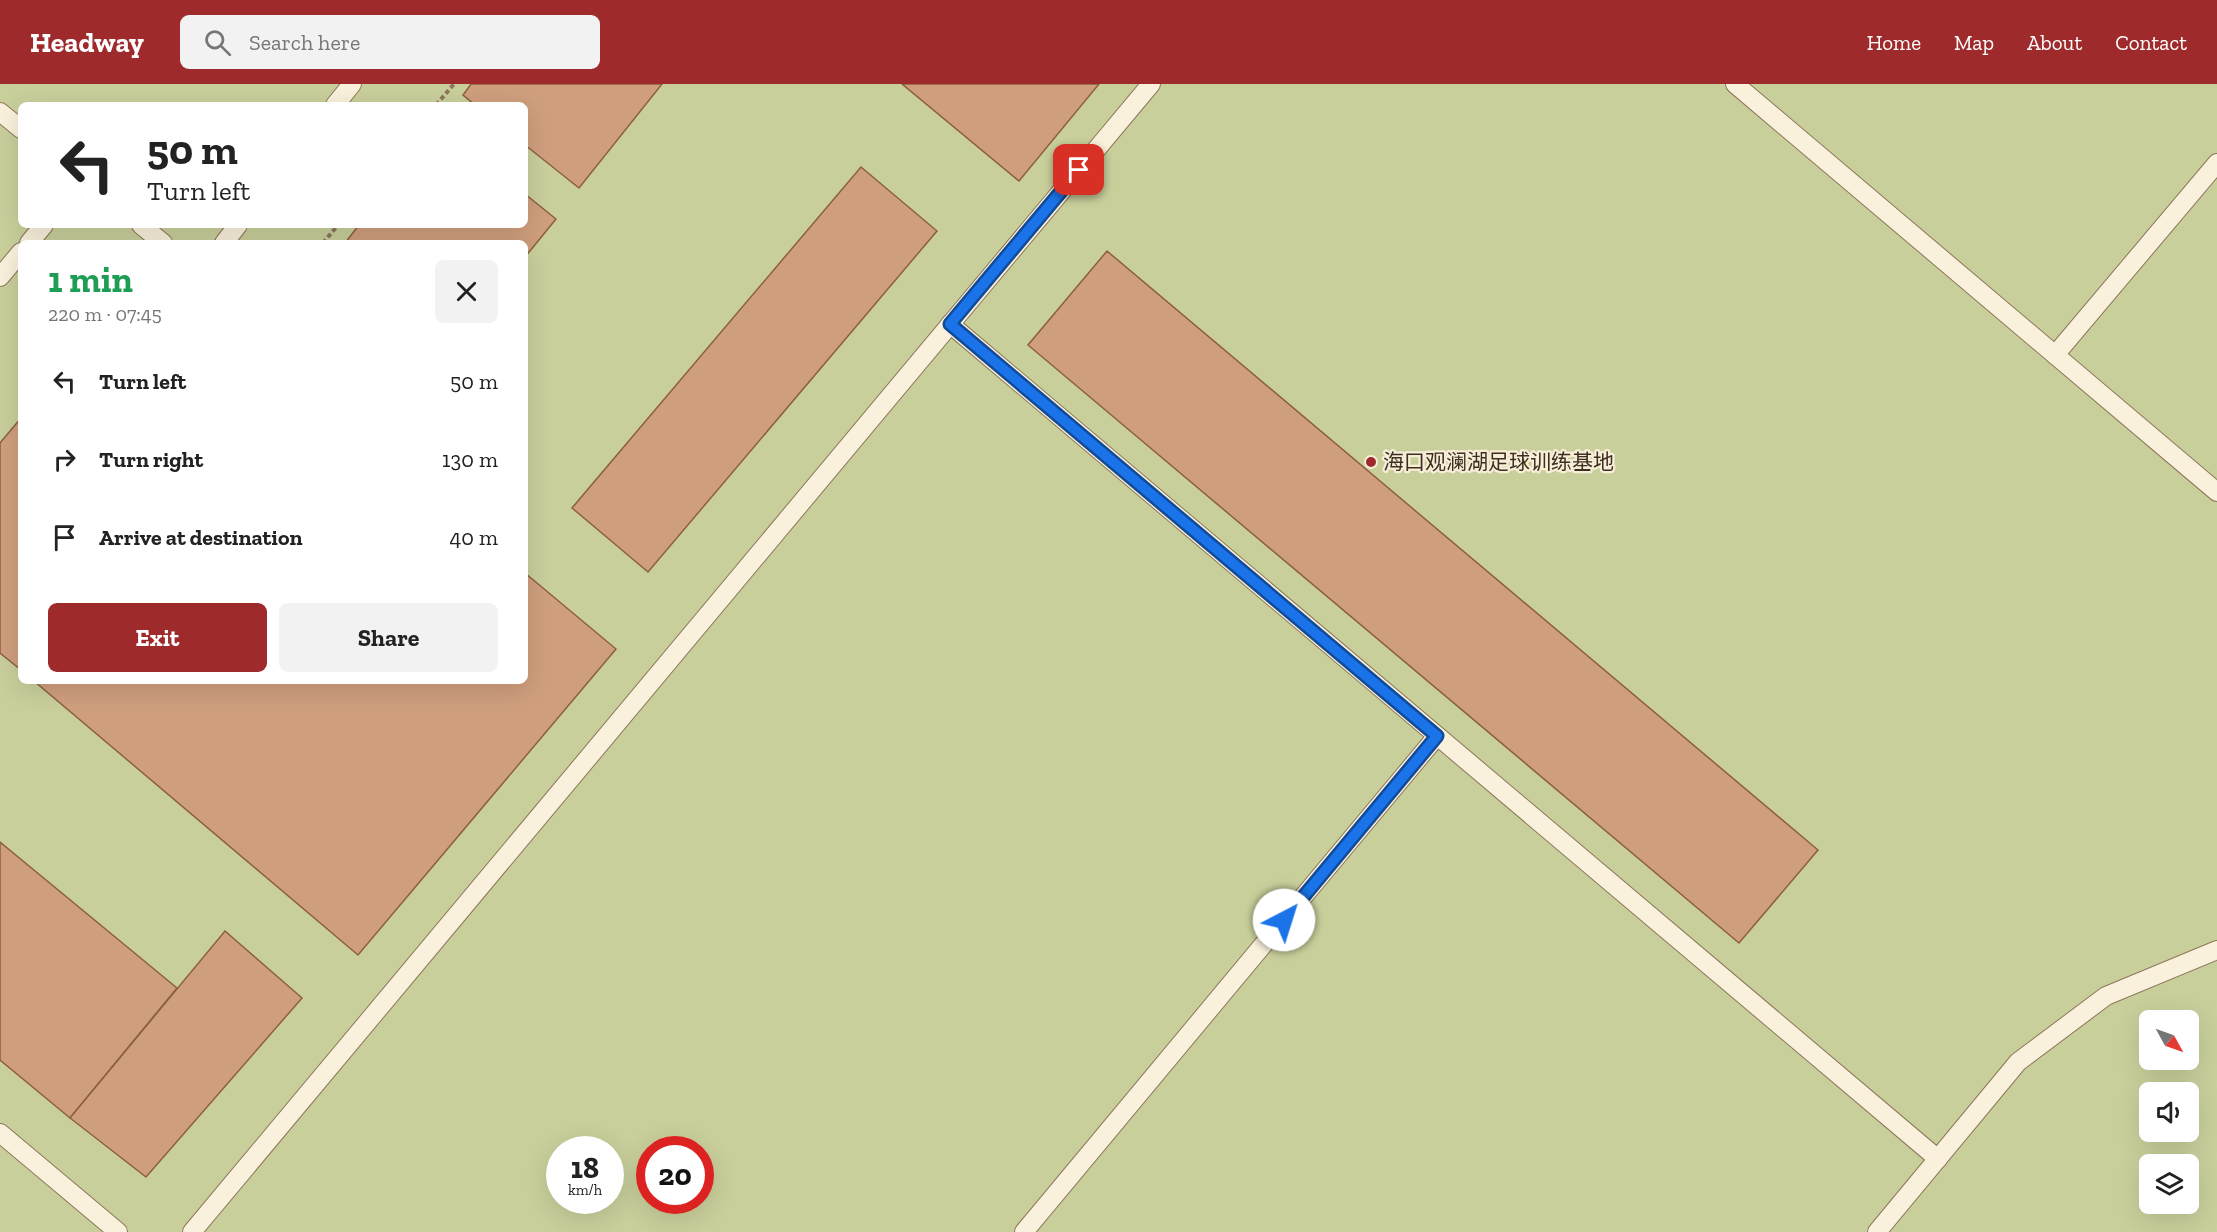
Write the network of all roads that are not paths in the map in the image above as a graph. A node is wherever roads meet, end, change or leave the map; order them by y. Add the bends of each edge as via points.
1 (352, 84) edge
2 (1151, 84) edge
3 (1735, 84) edge
4 (337, 102) edge
5 (0, 112) edge
6 (18, 127) edge
7 (2217, 163) edge
8 (42, 228) edge
9 (145, 228) edge
10 (236, 228) edge
11 (32, 240) edge
12 (159, 240) edge
13 (226, 240) edge
14 (18, 256) edge
15 (0, 278) edge
16 (950, 324) junction
17 (2055, 355) junction
18 (2217, 492) edge
19 (1437, 736) junction
20 (2217, 950) edge
21 (0, 1133) edge
22 (1938, 1159) junction
23 (118, 1232) edge
24 (192, 1232) edge
25 (1023, 1232) edge
26 (1877, 1232) edge

1 - 4 lane
2 - 16 lane
3 - 17 lane
5 - 6 lane
7 - 17 lane
8 - 11 lane
9 - 12 lane
10 - 13 lane
14 - 15 lane
16 - 19 lane
16 - 24 lane
17 - 18 lane
19 - 22 lane
19 - 25 lane
20 - 22 lane via 2106,996 2018,1062
21 - 23 lane
22 - 26 lane

